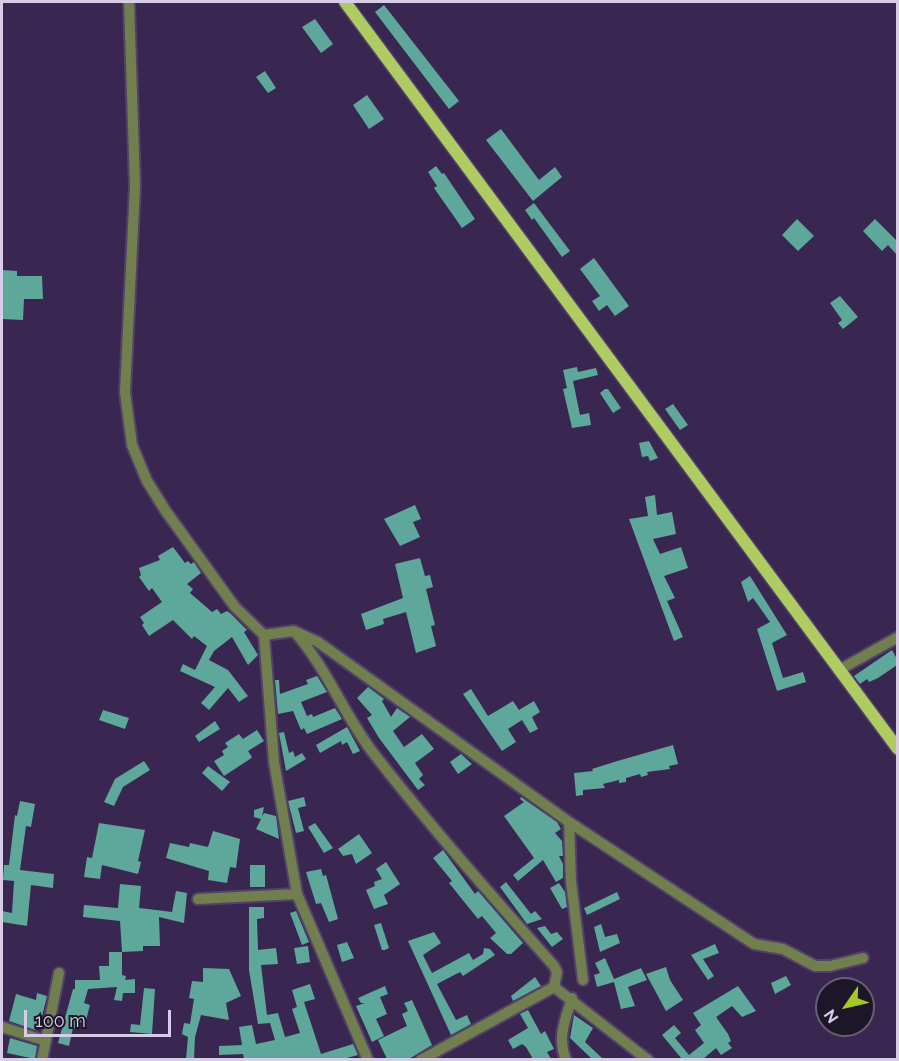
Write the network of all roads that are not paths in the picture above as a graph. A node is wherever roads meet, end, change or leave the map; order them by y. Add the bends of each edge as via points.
1 (129, 2) edge
2 (345, 2) edge
3 (294, 631) junction
4 (264, 635) junction
5 (897, 637) edge
6 (839, 670) junction
7 (897, 749) edge
8 (569, 822) junction
9 (297, 894) junction
10 (198, 899) dead end
11 (863, 958) dead end
12 (59, 973) dead end
13 (583, 980) dead end
14 (554, 987) junction
15 (572, 998) junction
16 (2, 1027) edge
17 (46, 1041) junction
18 (42, 1059) edge
19 (368, 1059) edge
20 (421, 1059) edge
21 (566, 1059) edge
22 (648, 1059) edge

1 - 4 street via 135,186 124,392 132,445 147,482 165,510 235,607
2 - 6 main road
3 - 4 street
3 - 8 street via 318,642
3 - 14 street via 313,653 371,749 446,844 554,966
4 - 9 street via 274,762
5 - 6 street
6 - 7 main road
8 - 11 street via 754,944 783,949 815,966
8 - 13 street via 571,881
9 - 10 street
9 - 19 street
12 - 17 street
14 - 15 street
14 - 20 street
15 - 21 street via 562,1029
15 - 22 street
16 - 17 street
17 - 18 street

